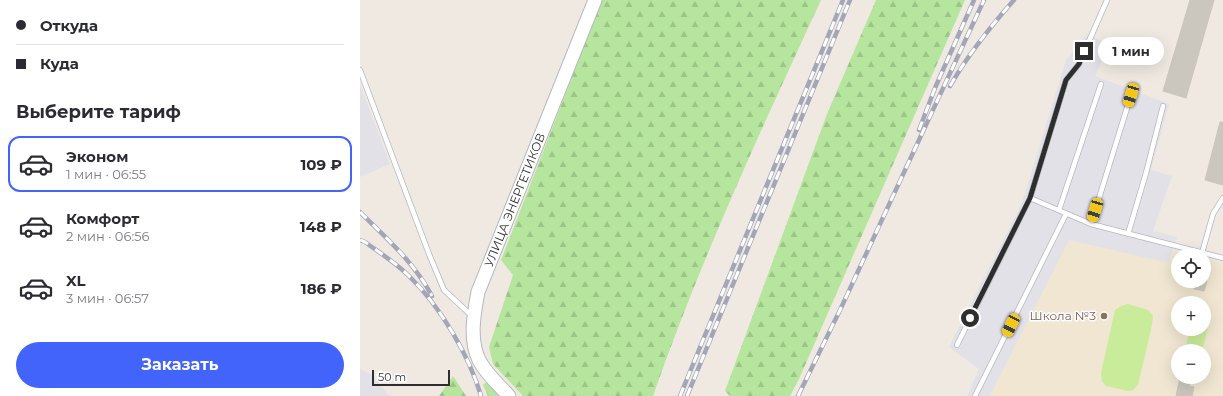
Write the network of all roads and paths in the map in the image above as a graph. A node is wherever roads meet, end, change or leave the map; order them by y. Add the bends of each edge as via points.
1 (595, 0) edge
2 (1107, 0) edge
3 (360, 70) edge
4 (1101, 84) dead end
5 (1131, 95) dead end
6 (1163, 106) dead end
7 (1030, 198) junction
8 (1223, 198) edge
9 (1059, 210) junction
10 (1066, 214) junction
11 (1091, 224) junction
12 (1128, 234) junction
13 (1183, 248) edge
14 (1203, 248) edge
15 (1211, 255) edge
16 (1223, 258) edge
17 (473, 317) junction
18 (957, 345) dead end
19 (509, 396) edge
20 (975, 396) edge

1 - 17 street, УЛИЦА ЭНЕРГЕТИКОВ via 486,269
2 - 7 lane via 1079,64 1066,80
3 - 17 lane via 444,290
4 - 9 lane
5 - 11 lane
6 - 12 lane
7 - 9 lane
7 - 18 lane
8 - 14 lane via 1213,214
9 - 10 lane
10 - 11 lane
10 - 20 lane
11 - 12 lane
12 - 13 lane
15 - 16 lane
17 - 19 street, УЛИЦА ЭНЕРГЕТИКОВ via 474,347 479,360

